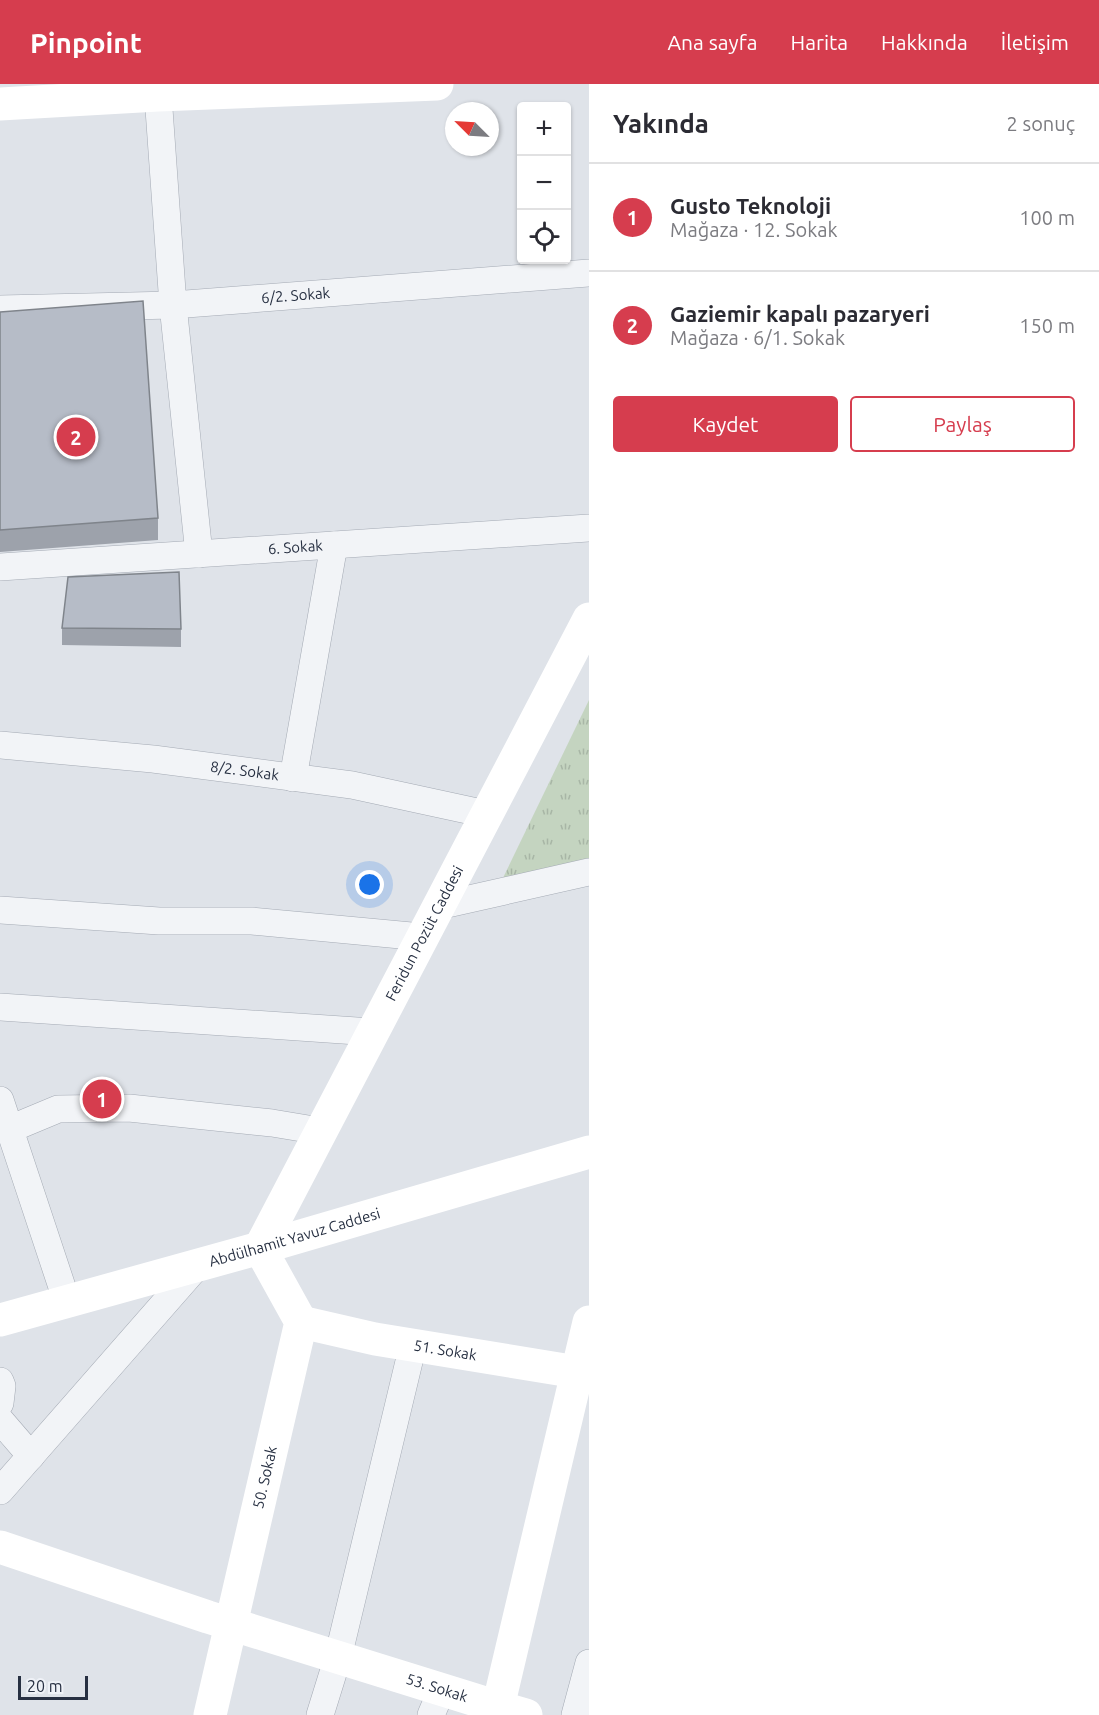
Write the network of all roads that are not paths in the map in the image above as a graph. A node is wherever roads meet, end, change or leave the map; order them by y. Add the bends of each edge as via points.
1 (437, 84) edge
2 (158, 94) junction
3 (0, 104) edge
4 (589, 273) edge
5 (173, 305) junction
6 (0, 309) edge
7 (589, 528) edge
8 (334, 545) junction
9 (199, 554) junction
10 (0, 567) edge
11 (589, 620) edge
12 (0, 745) edge
13 (293, 778) junction
14 (486, 814) junction
15 (589, 872) edge
16 (438, 906) junction
17 (0, 910) edge
18 (422, 937) junction
19 (0, 1007) edge
20 (372, 1032) junction
21 (0, 1100) edge
22 (320, 1131) junction
23 (8, 1137) edge
24 (589, 1152) edge
25 (260, 1248) junction
26 (198, 1265) junction
27 (67, 1302) junction
28 (0, 1320) edge
29 (301, 1322) junction
30 (589, 1322) edge
31 (413, 1346) junction
32 (583, 1373) edge
33 (0, 1381) edge
34 (0, 1403) edge
35 (0, 1420) edge
36 (31, 1456) junction
37 (0, 1491) edge
38 (0, 1547) edge
39 (231, 1624) junction
40 (338, 1657) junction
41 (589, 1663) edge
42 (436, 1702) edge
43 (512, 1711) edge
44 (210, 1715) edge
45 (320, 1715) edge
46 (575, 1715) edge

1 - 2 street
2 - 3 street
2 - 5 street
4 - 5 street, 6/2. Sokak
5 - 6 street, 6/2. Sokak
5 - 9 street
7 - 8 street, 6. Sokak
8 - 9 street, 6. Sokak
8 - 13 street
9 - 10 street, 6. Sokak
11 - 14 street, Feridun Pozüt Caddesi
12 - 13 street, 8/2. Sokak via 153,759
13 - 14 street, 8/2. Sokak via 352,785
14 - 16 street, Feridun Pozüt Caddesi
15 - 16 street
16 - 18 street, Feridun Pozüt Caddesi
17 - 18 street via 159,921 252,921
18 - 20 street, Feridun Pozüt Caddesi
19 - 20 street
20 - 22 street, Feridun Pozüt Caddesi
21 - 23 street
22 - 23 street via 129,1108 58,1109
22 - 25 street, Feridun Pozüt Caddesi
23 - 27 street
24 - 25 street, Abdülhamit Yavuz Caddesi
25 - 26 street, Abdülhamit Yavuz Caddesi
25 - 29 street
26 - 27 street, Abdülhamit Yavuz Caddesi
26 - 36 street
27 - 28 street, Abdülhamit Yavuz Caddesi
29 - 31 street, 51. Sokak
29 - 39 street, 50. Sokak
30 - 32 street, 53. Sokak
31 - 32 street, 51. Sokak
31 - 40 street
32 - 43 street, 53. Sokak
33 - 34 street
35 - 36 street
36 - 37 street
38 - 39 street, 53. Sokak
39 - 40 street, 53. Sokak
39 - 44 street, 50. Sokak
40 - 42 street, 53. Sokak
40 - 45 street
41 - 46 street
42 - 43 street, 53. Sokak

